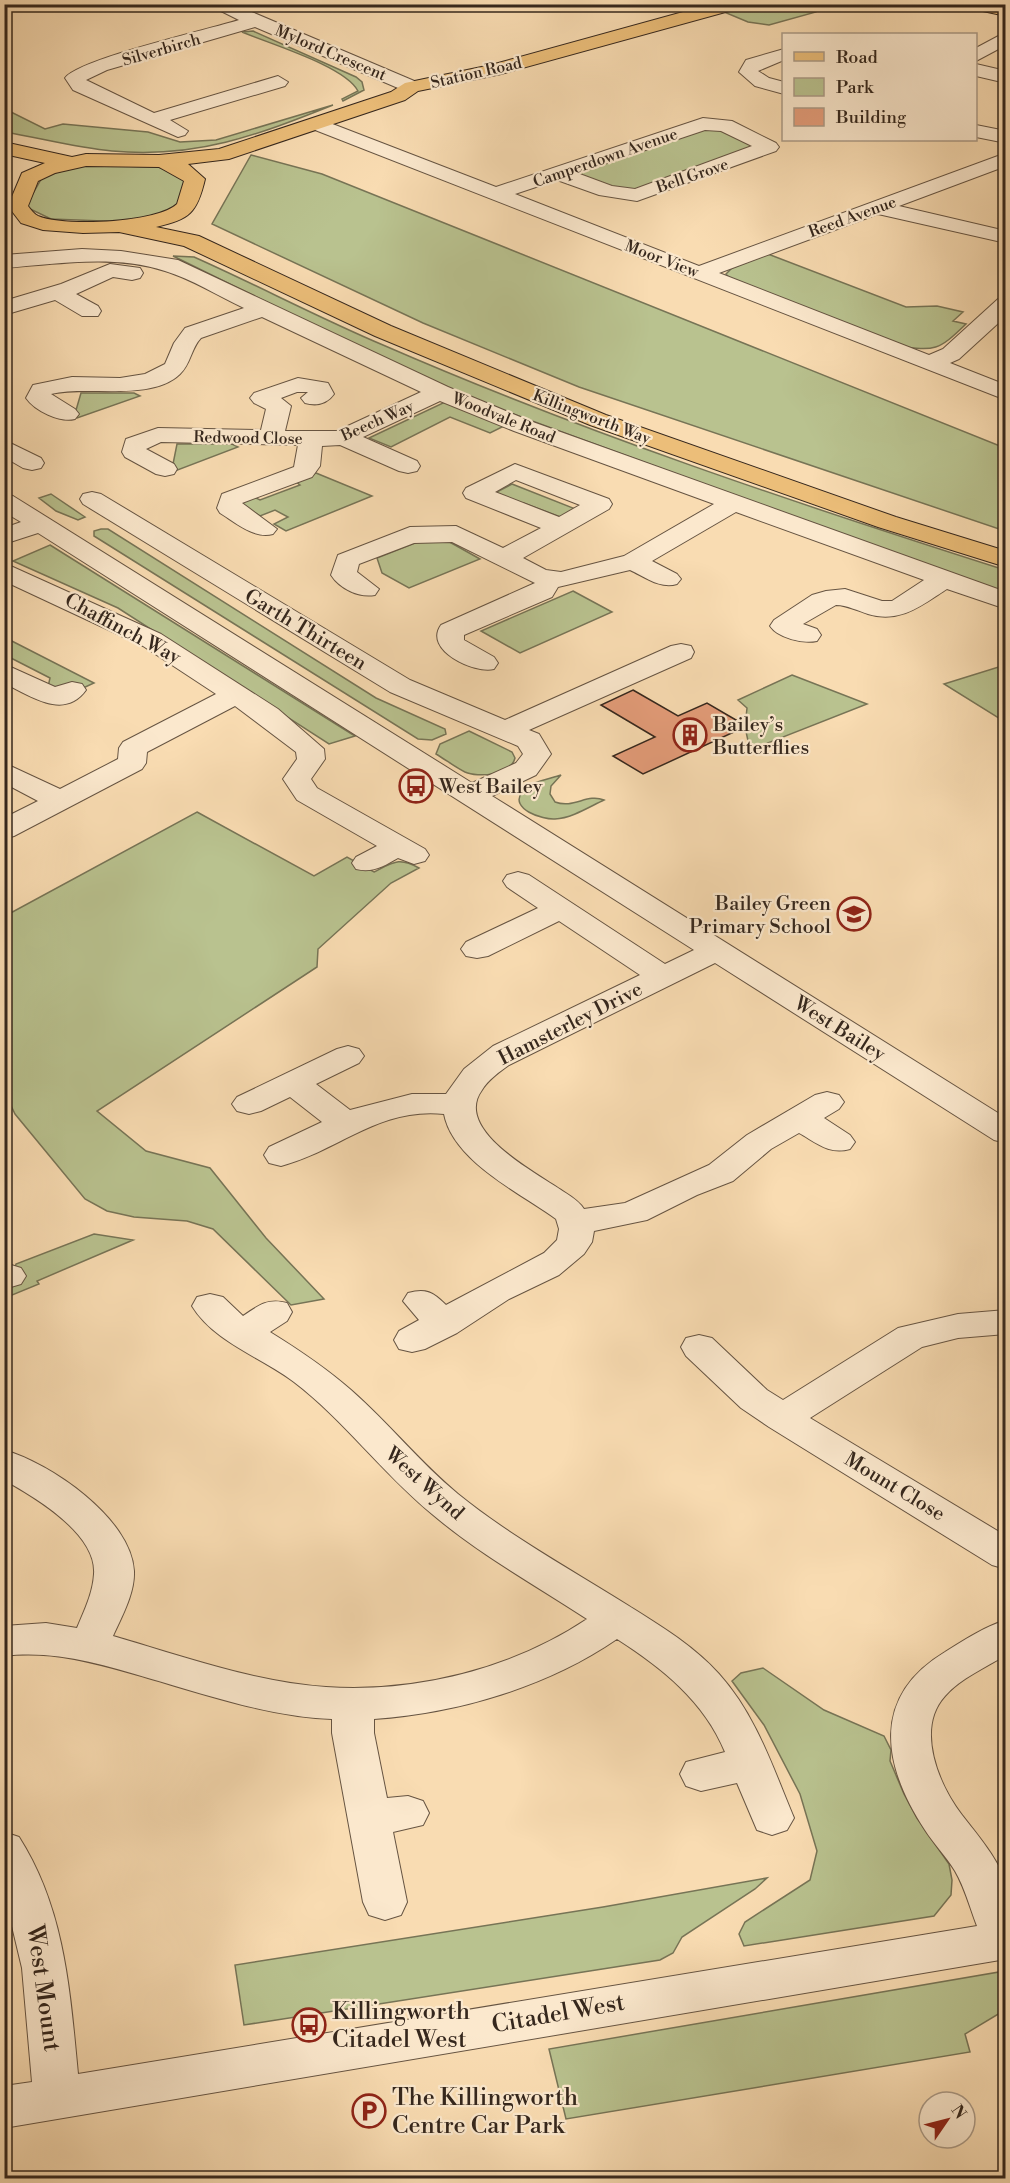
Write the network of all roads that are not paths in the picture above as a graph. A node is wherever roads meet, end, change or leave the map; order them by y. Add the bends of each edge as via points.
1 (216, 4) edge
2 (734, 4) edge
3 (975, 4) edge
4 (1005, 11) edge
5 (257, 21) junction
6 (1005, 37) edge
7 (782, 54) edge
8 (977, 55) edge
9 (250, 70) dead end
10 (977, 70) edge
11 (1005, 77) edge
12 (278, 82) junction
13 (412, 87) junction
14 (782, 88) edge
15 (299, 92) dead end
16 (153, 119) junction
17 (714, 123) joint
18 (317, 124) junction
19 (178, 131) dead end
20 (977, 131) edge
21 (1005, 137) edge
22 (8, 150) edge
23 (222, 154) junction
24 (1005, 159) edge
25 (153, 162) junction
26 (69, 163) junction
27 (558, 173) junction
28 (29, 177) junction
29 (195, 179) junction
30 (495, 194) junction
31 (188, 206) junction
32 (877, 207) junction
33 (11, 212) edge
34 (60, 225) junction
35 (121, 226) junction
36 (4, 230) edge
37 (1005, 237) edge
38 (191, 241) junction
39 (4, 262) edge
40 (699, 273) junction
41 (156, 283) dead end
42 (56, 292) junction
43 (1005, 304) edge
44 (4, 308) edge
45 (263, 309) junction
46 (90, 311) dead end
47 (930, 363) junction
48 (440, 392) junction
49 (1005, 393) edge
50 (313, 398) dead end
51 (66, 409) dead end
52 (271, 437) junction
53 (343, 437) junction
54 (311, 439) junction
55 (4, 447) edge
56 (162, 462) dead end
57 (32, 463) dead end
58 (408, 466) dead end
59 (4, 501) edge
60 (734, 503) junction
61 (99, 511) dead end
62 (265, 523) dead end
63 (40, 524) junction
64 (561, 526) dead end
65 (4, 537) edge
66 (506, 557) junction
67 (1005, 559) edge
68 (633, 561) junction
69 (4, 571) edge
70 (550, 579) junction
71 (668, 579) dead end
72 (944, 579) junction
73 (366, 582) dead end
74 (1005, 601) edge
75 (808, 635) dead end
76 (681, 652) dead end
77 (482, 655) dead end
78 (4, 672) edge
79 (72, 690) dead end
80 (237, 694) junction
81 (508, 729) junction
82 (4, 771) edge
83 (470, 795) junction
84 (60, 801) junction
85 (4, 831) edge
86 (367, 864) dead end
87 (518, 881) dead end
88 (560, 909) junction
89 (477, 949) dead end
90 (718, 950) junction
91 (662, 976) junction
92 (348, 1056) dead end
93 (293, 1083) junction
94 (249, 1104) dead end
95 (459, 1107) junction
96 (345, 1123) junction
97 (1005, 1133) edge
98 (838, 1142) dead end
99 (281, 1155) dead end
100 (575, 1221) junction
101 (210, 1306) dead end
102 (1005, 1322) edge
103 (412, 1340) dead end
104 (699, 1347) dead end
105 (782, 1418) junction
106 (4, 1463) edge
107 (1005, 1556) edge
108 (616, 1619) junction
109 (1005, 1635) edge
110 (4, 1641) edge
111 (89, 1646) junction
112 (353, 1705) junction
113 (750, 1764) junction
114 (700, 1774) dead end
115 (772, 1818) dead end
116 (4, 1849) edge
117 (385, 1902) dead end
118 (1005, 1940) edge
119 (57, 2098) junction
120 (4, 2107) edge

1 - 5 street, Mylord Crescent
2 - 13 main road, Station Road via 494,70
3 - 4 main road
5 - 13 street, Mylord Crescent
5 - 16 street, Silverbirch via 100,66 75,78 80,86
6 - 8 street
7 - 14 street via 753,64 748,72 755,79
9 - 12 street
10 - 11 street
12 - 15 street
12 - 16 street
13 - 18 main road, Station Road via 398,96
16 - 19 street
17 - 27 street, Camperdown Avenue
17 - 27 street, Bell Grove via 769,147 637,195 603,190
18 - 23 main road, Station Road
18 - 30 street, Moor View
20 - 21 street
22 - 26 main road
22 - 28 main road
23 - 25 main road, Station Road
23 - 29 main road, Station Road
24 - 32 street, Reed Avenue
25 - 26 main road
25 - 29 main road via 181,168
26 - 28 main road
27 - 30 street, Camperdown Avenue
28 - 33 main road
29 - 31 main road
30 - 40 street, Moor View
31 - 35 main road via 164,220
31 - 38 main road
32 - 37 street
32 - 40 street, Reed Avenue
33 - 34 main road
34 - 35 main road
34 - 36 main road
35 - 38 main road, Killingworth Way
38 - 67 main road, Killingworth Way via 383,331 598,420 887,522
39 - 45 street, Woodvale Road via 82,255 152,262 185,270
40 - 47 street, Moor View
41 - 42 street via 129,271 110,270
42 - 44 street
42 - 46 street
43 - 47 street via 951,354
45 - 48 street, Woodvale Road
45 - 51 street via 193,333 184,340 170,371 130,386 54,385 41,390 38,398
47 - 49 street, Moor View
48 - 53 street, Beech Way
48 - 60 street, Woodvale Road
50 - 52 street via 322,394 320,388 309,383 295,384 262,398 279,406
52 - 54 street, Redwood Close
52 - 56 street, Redwood Close via 158,435 135,444 134,452
53 - 54 street, Beech Way
53 - 58 street
54 - 62 street, Redwood Close via 308,466 303,472 231,499 229,508
55 - 57 street
59 - 63 street, West Bailey
60 - 68 street
60 - 72 street, Woodvale Road
61 - 81 street, Garth Thirteen via 400,686
63 - 65 street
63 - 83 street, West Bailey
64 - 66 street
66 - 70 street
66 - 73 street via 456,534 410,535 346,560 344,575
68 - 70 street via 576,577
68 - 71 street
69 - 80 street, Chaffinch Way via 152,640
70 - 77 street via 543,591 450,631 451,644
72 - 74 street, Woodvale Road
72 - 75 street via 898,609 879,609 845,597 821,601 783,626
76 - 81 street
78 - 79 street via 55,698
80 - 84 street via 133,748 132,762
80 - 86 street, Chaffinch Way via 310,749 311,759 297,779 307,794 406,851
81 - 83 street, Garth Thirteen via 529,740 537,754 534,762
82 - 84 street
83 - 90 street, West Bailey
84 - 85 street
87 - 88 street
88 - 89 street
88 - 91 street
90 - 91 street, Hamsterley Drive
90 - 97 street, West Bailey
91 - 95 street, Hamsterley Drive via 504,1053 484,1067 465,1091
92 - 93 street
93 - 94 street
93 - 96 street
95 - 96 street via 445,1103 405,1107
95 - 100 street via 461,1121 470,1136 490,1156 558,1202
96 - 99 street
98 - 100 street via 814,1110 759,1142 721,1173 657,1203 609,1218
100 - 103 street via 575,1240 561,1256 498,1290 433,1313
101 - 108 street, West Wynd via 224,1320 259,1322 406,1471 446,1505
102 - 105 street via 958,1326 911,1337
104 - 105 street, Mount Close via 754,1399
105 - 107 street, Mount Close
106 - 111 street via 65,1500 108,1548 115,1570
108 - 112 street via 592,1637 529,1668 422,1698
108 - 113 street, West Wynd via 663,1648 706,1687 737,1731
109 - 118 street via 966,1657 928,1687 909,1730 922,1782 939,1815 972,1861
110 - 111 street via 25,1637
111 - 112 street via 287,1696
112 - 117 street via 353,1733 388,1815
113 - 114 street
113 - 115 street, West Wynd
116 - 119 street, West Mount via 26,1883 40,1941
118 - 119 street, Citadel West
119 - 120 street, Citadel West

